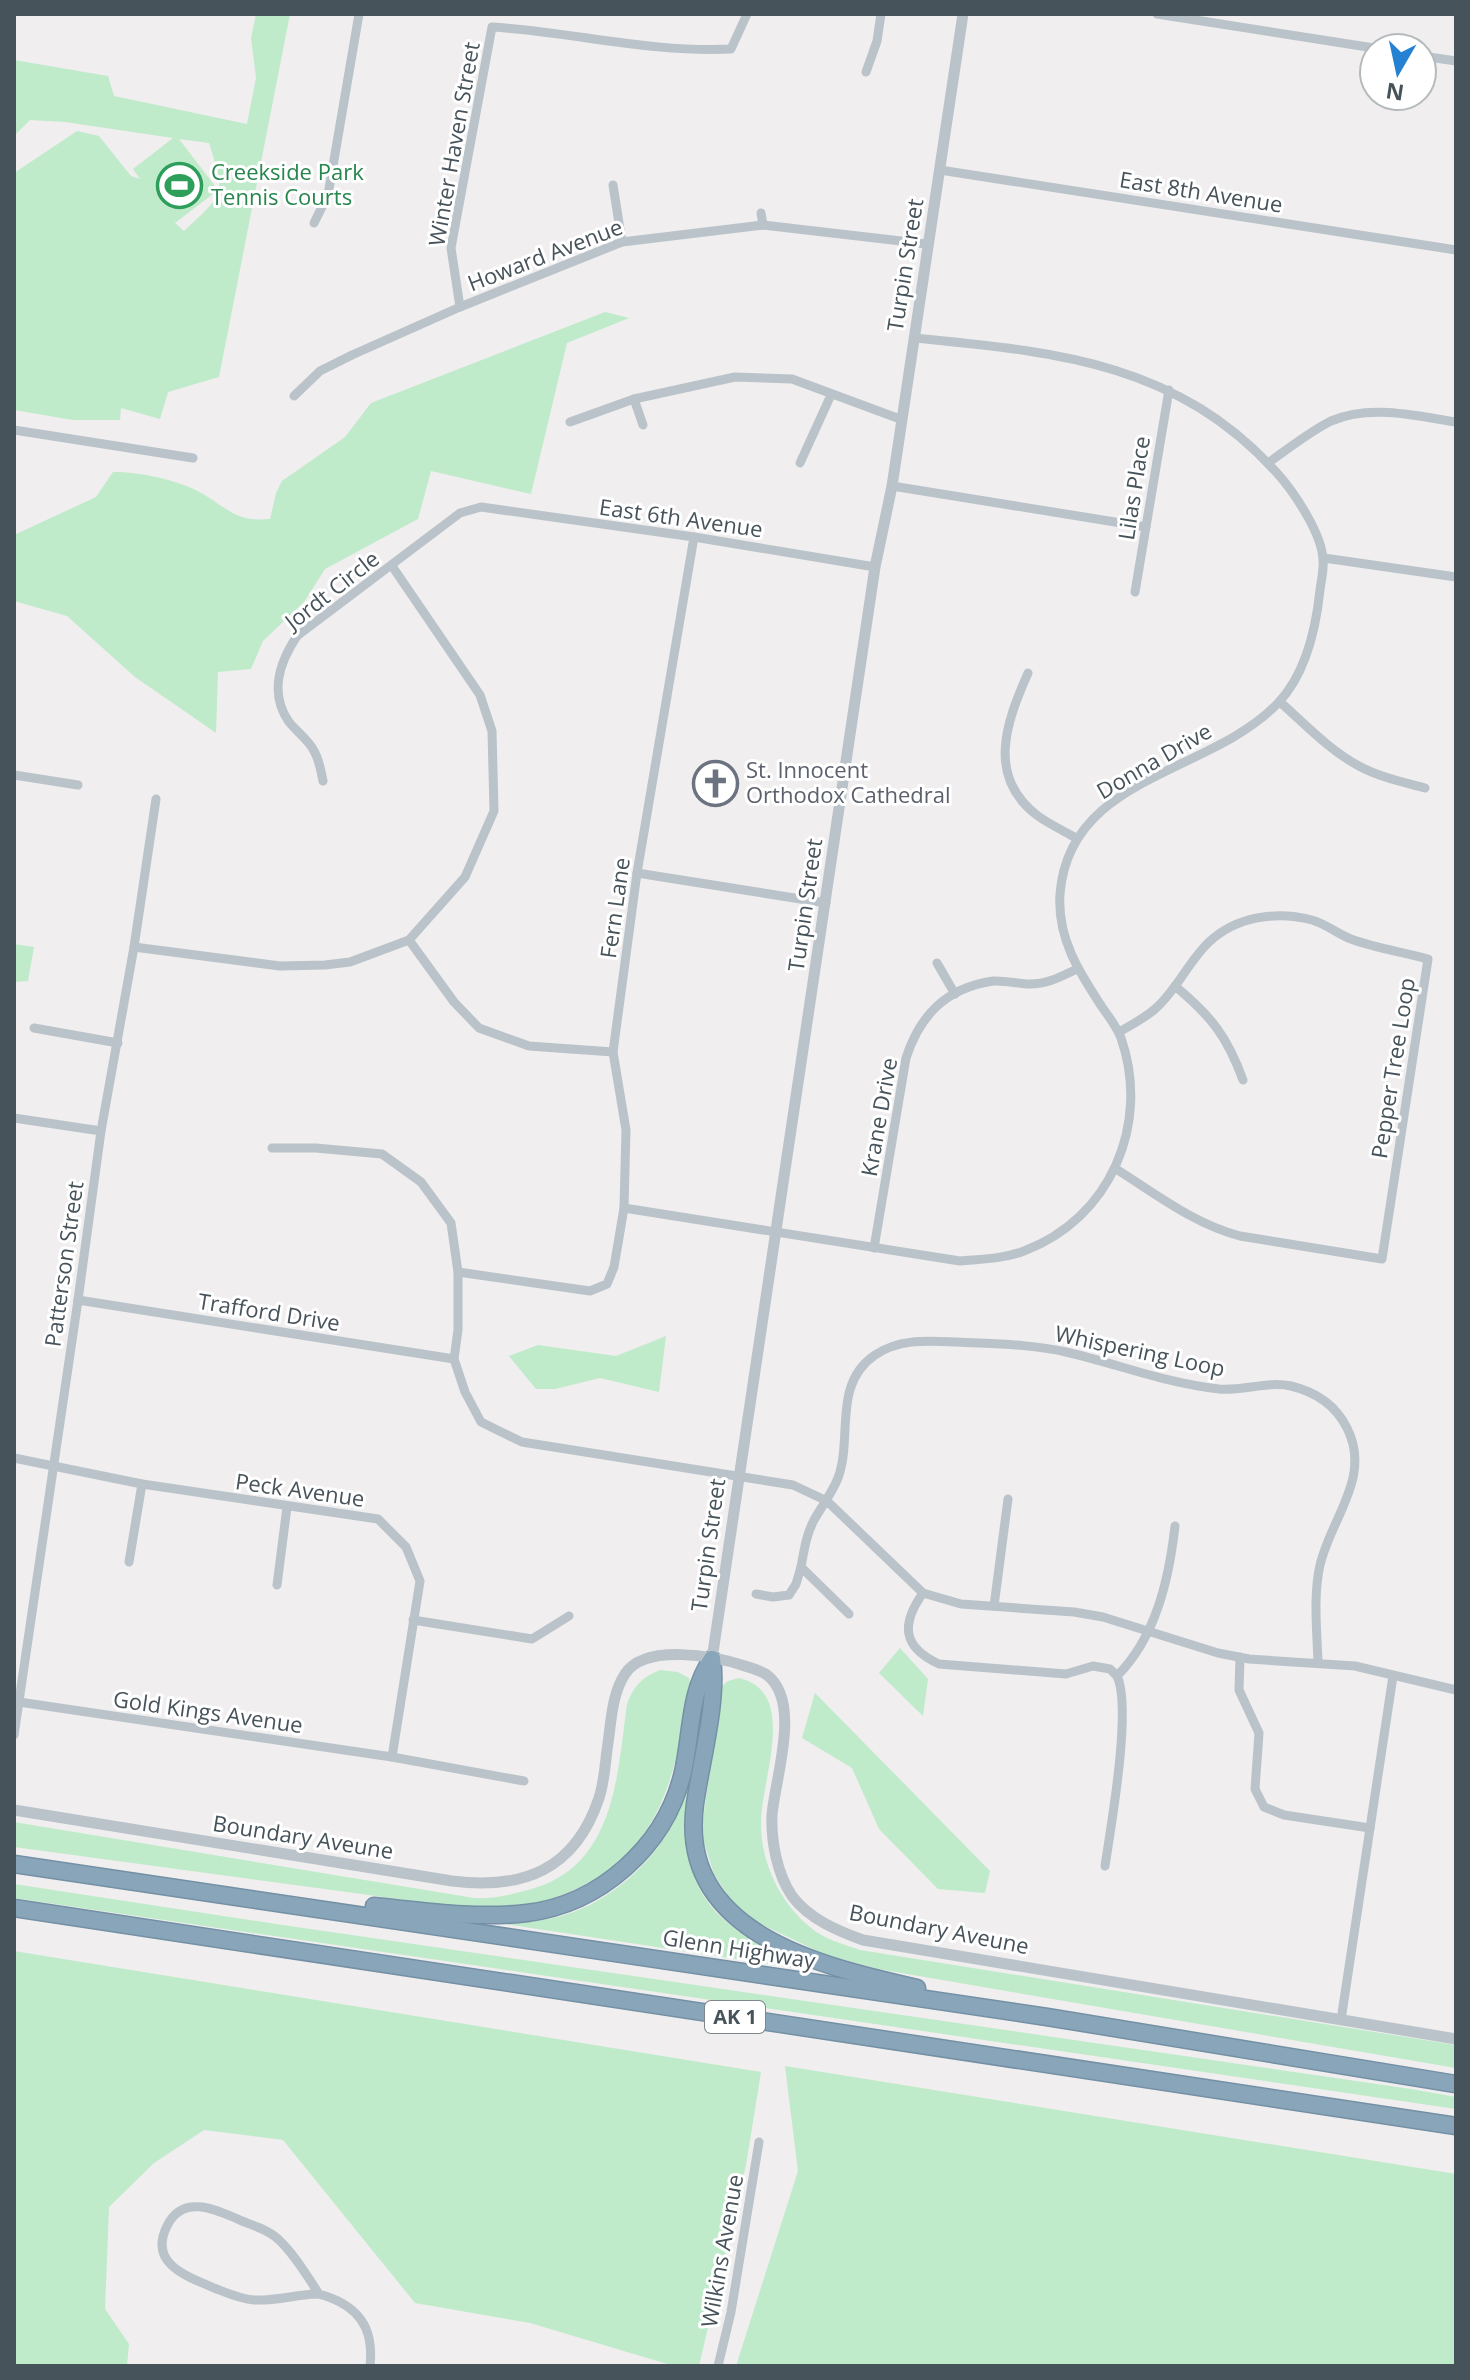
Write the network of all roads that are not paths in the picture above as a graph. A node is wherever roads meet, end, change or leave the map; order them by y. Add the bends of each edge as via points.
1 (359, 14) edge
2 (747, 14) edge
3 (881, 14) edge
4 (963, 14) edge
5 (1157, 14) edge
6 (1358, 45) edge
7 (866, 72) dead end
8 (940, 170) junction
9 (613, 185) dead end
10 (761, 213) dead end
11 (314, 223) dead end
12 (763, 225) junction
13 (622, 242) junction
14 (927, 244) junction
15 (1456, 250) edge
16 (460, 307) junction
17 (915, 338) junction
18 (1169, 390) junction
19 (831, 395) junction
20 (294, 396) dead end
21 (634, 399) junction
22 (900, 419) junction
23 (570, 422) dead end
24 (1456, 422) edge
25 (643, 425) dead end
26 (14, 430) edge
27 (193, 458) dead end
28 (800, 463) dead end
29 (1268, 463) junction
30 (892, 486) junction
31 (481, 507) joint
32 (1146, 527) junction
33 (694, 537) junction
34 (1324, 558) junction
35 (392, 566) junction
36 (875, 567) junction
37 (1456, 577) edge
38 (1135, 592) dead end
39 (1028, 673) dead end
40 (1280, 702) junction
41 (14, 775) edge
42 (323, 781) dead end
43 (78, 785) dead end
44 (1425, 788) dead end
45 (156, 799) dead end
46 (1076, 838) junction
47 (637, 873) junction
48 (826, 903) junction
49 (409, 940) junction
50 (134, 947) junction
51 (937, 963) dead end
52 (1077, 969) junction
53 (1175, 986) junction
54 (955, 994) junction
55 (34, 1028) dead end
56 (1119, 1032) junction
57 (118, 1043) junction
58 (613, 1052) junction
59 (1243, 1080) dead end
60 (14, 1118) edge
61 (101, 1131) junction
62 (272, 1148) dead end
63 (1116, 1169) junction
64 (624, 1208) junction
65 (776, 1234) junction
66 (874, 1248) junction
67 (458, 1272) junction
68 (78, 1300) junction
69 (454, 1359) junction
70 (14, 1458) edge
71 (53, 1464) junction
72 (737, 1476) junction
73 (142, 1484) junction
74 (1008, 1499) dead end
75 (827, 1501) junction
76 (287, 1507) junction
77 (1175, 1526) dead end
78 (129, 1562) dead end
79 (801, 1567) junction
80 (277, 1585) dead end
81 (923, 1593) junction
82 (756, 1594) dead end
83 (994, 1606) junction
84 (849, 1614) dead end
85 (569, 1616) dead end
86 (413, 1620) junction
87 (1149, 1629) junction
88 (1240, 1657) junction
89 (712, 1659) junction
90 (1318, 1662) junction
91 (1117, 1676) junction
92 (1393, 1676) junction
93 (1456, 1690) edge
94 (19, 1702) junction
95 (14, 1735) edge
96 (392, 1757) junction
97 (524, 1781) dead end
98 (14, 1810) edge
99 (1370, 1828) junction
100 (14, 1864) edge
101 (1105, 1866) dead end
102 (240, 1896) junction
103 (14, 1908) edge
104 (1047, 2017) junction
105 (1341, 2020) junction
106 (1456, 2039) edge
107 (1456, 2084) edge
108 (1456, 2126) edge
109 (759, 2142) dead end
110 (319, 2294) junction
111 (370, 2366) edge
112 (718, 2366) edge

1 - 11 street via 328,195
2 - 16 street, Winter Haven Street via 731,49 665,48 492,27 451,248
3 - 7 street
4 - 8 street, Turpin Street
5 - 6 street
8 - 14 street, Turpin Street
8 - 15 street, East 8th Avenue
9 - 13 street
10 - 12 street
12 - 13 street, Howard Avenue
12 - 14 street, Howard Avenue
13 - 16 street, Howard Avenue
14 - 17 street, Turpin Street
16 - 20 street, Howard Avenue via 320,371
17 - 18 street, Donna Drive via 1014,348 1093,364
17 - 22 street, Turpin Street
18 - 29 street, Donna Drive via 1220,420
18 - 32 street, Lilas Place
19 - 21 street via 792,379 735,377
19 - 22 street
19 - 28 street
21 - 23 street
21 - 25 street
22 - 30 street, Turpin Street
24 - 29 street via 1358,413 1331,421
26 - 27 street
29 - 34 street, Donna Drive via 1308,516
30 - 32 street
30 - 36 street, Turpin Street
31 - 33 street, East 6th Avenue
31 - 35 street, Jordt Circle via 460,513
32 - 38 street, Lilas Place
33 - 36 street, East 6th Avenue
33 - 47 street, Fern Lane
34 - 37 street
34 - 40 street, Donna Drive via 1307,651
35 - 42 street, Jordt Circle via 297,636 285,653 277,678 278,701 314,750
35 - 49 street via 480,695 492,731 494,811 465,877
36 - 48 street, Turpin Street
39 - 46 street via 1007,725 1007,777 1021,801 1039,817
40 - 44 street via 1360,767
40 - 46 street, Donna Drive via 1255,724 1122,795
41 - 43 street
45 - 50 street, Patterson Street
46 - 52 street, Donna Drive via 1060,893 1065,941
47 - 48 street
47 - 58 street, Fern Lane
48 - 65 street, Turpin Street
49 - 50 street via 350,962 310,966
49 - 58 street via 479,1028 529,1046
50 - 57 street, Patterson Street
51 - 54 street
52 - 54 street, Krane Drive via 1053,981 995,981
52 - 56 street, Donna Drive
53 - 56 street, Pepper Tree Loop via 1155,1009
53 - 59 street via 1220,1030
53 - 63 street, Pepper Tree Loop via 1211,941 1255,917 1314,920 1350,938 1428,959 1382,1259 1216,1230
54 - 66 street, Krane Drive via 925,1015 910,1046
55 - 57 street
56 - 63 street, Donna Drive via 1128,1060 1130,1112
57 - 61 street, Patterson Street
58 - 64 street, Fern Lane via 626,1130
60 - 61 street
61 - 68 street, Patterson Street
62 - 67 street via 382,1154 421,1182 451,1223
63 - 66 street, Donna Drive via 1080,1218 1024,1251 960,1261
64 - 65 street, Donna Drive
64 - 67 street, Fern Lane via 614,1267 607,1284 590,1291
65 - 66 street, Donna Drive
65 - 72 street, Turpin Street
67 - 69 street
68 - 69 street, Trafford Drive
68 - 71 street, Patterson Street
69 - 72 street via 481,1422 522,1442
70 - 71 street, Peck Avenue
71 - 73 street, Peck Avenue
71 - 94 street, Patterson Street
72 - 75 street via 793,1485
72 - 89 street, Turpin Street
73 - 76 street, Peck Avenue
73 - 78 street
74 - 83 street
75 - 79 street, Whispering Loop via 805,1542
75 - 81 street
75 - 90 street, Whispering Loop via 843,1460 847,1397 858,1374 875,1355 910,1341 1065,1351 1125,1370 1221,1389 1288,1385 1316,1395 1339,1412 1356,1454 1355,1476 1320,1568
76 - 80 street
76 - 86 street, Peck Avenue via 378,1519 406,1547 420,1581
77 - 87 street via 1171,1562
79 - 82 street via 789,1595
79 - 84 street
81 - 83 street
81 - 91 street via 907,1625 911,1643 922,1657 939,1664 1066,1674 1093,1666
83 - 87 street via 1074,1612
85 - 86 street via 532,1639
86 - 96 street, Peck Avenue
87 - 88 street
87 - 91 street via 1141,1649
88 - 90 street
88 - 99 street via 1239,1690 1259,1733 1255,1789 1264,1807
89 - 98 street, Boundary Aveune via 664,1653 646,1657 626,1671 617,1692 601,1795 588,1825 546,1870 516,1881 452,1881
89 - 102 highway via 697,1688 683,1775 666,1818 633,1860 593,1891 556,1906 509,1914
89 - 104 highway via 693,1832 700,1866 726,1909 768,1939 845,1970
89 - 105 street, Boundary Aveune via 768,1676 782,1699 787,1720 772,1816 774,1848 793,1897 834,1929 863,1940
90 - 92 street
91 - 101 street via 1123,1688 1117,1789
92 - 93 street
92 - 99 street
94 - 95 street, Patterson Street
94 - 96 street, Gold Kings Avenue
96 - 97 street, Gold Kings Avenue
99 - 105 street
100 - 102 highway, Glenn Highway / AK 1
102 - 104 highway, Glenn Highway / AK 1
103 - 108 highway, AK 1
104 - 107 highway, Glenn Highway / AK 1
105 - 106 street, Boundary Aveune
109 - 112 street, Wilkins Avenue
110 - 110 street via 278,2238 209,2207 183,2209 166,2228 164,2254 180,2274 243,2299
110 - 111 street via 359,2316 371,2340

